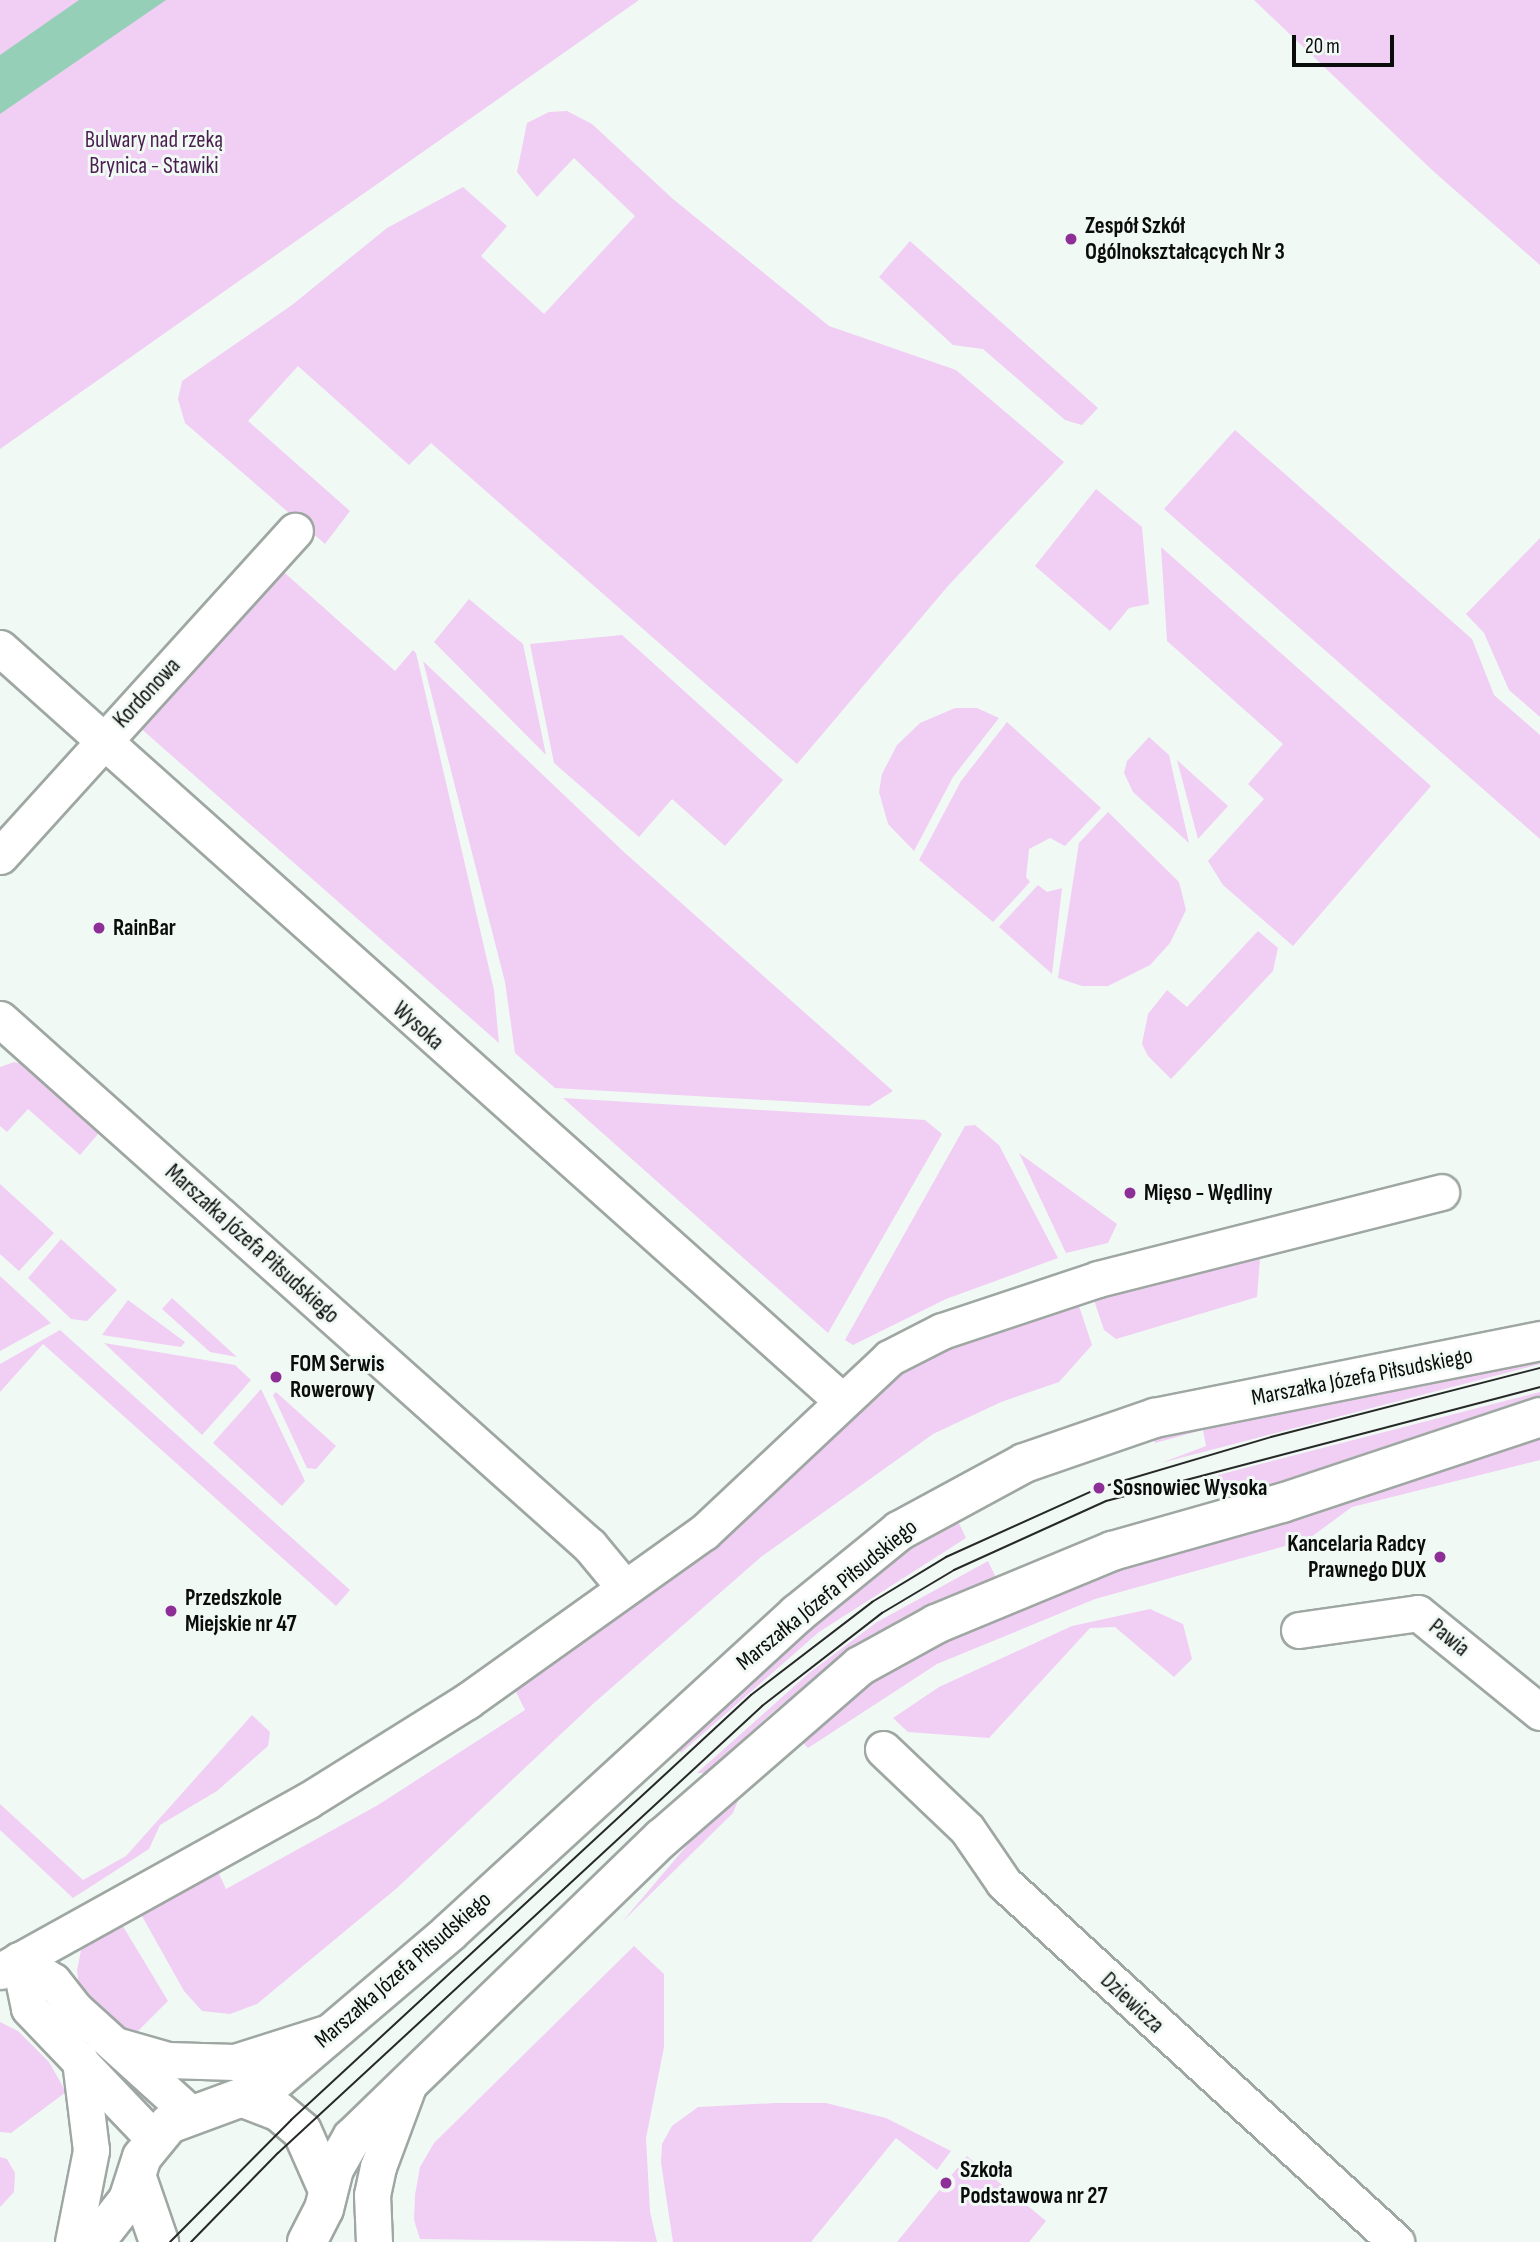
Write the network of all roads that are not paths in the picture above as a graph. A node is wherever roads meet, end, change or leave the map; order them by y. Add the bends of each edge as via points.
1 (295, 531) dead end
2 (0, 648) edge
3 (102, 742) junction
4 (0, 856) edge
5 (0, 1019) edge
6 (1441, 1192) dead end
7 (1540, 1341) edge
8 (840, 1399) junction
9 (1540, 1417) edge
10 (624, 1587) junction
11 (1299, 1630) dead end
12 (1540, 1712) edge
13 (883, 1749) dead end
14 (9, 1966) edge
15 (335, 2030) junction
16 (114, 2045) junction
17 (80, 2060) junction
18 (410, 2081) junction
19 (246, 2099) junction
20 (191, 2115) junction
21 (154, 2139) junction
22 (137, 2178) junction
23 (328, 2190) junction
24 (74, 2242) edge
25 (95, 2242) edge
26 (159, 2242) edge
27 (307, 2242) edge
28 (374, 2242) edge
29 (1396, 2242) edge

1 - 3 street, Kordonowa
2 - 3 street, Wysoka
3 - 4 street, Kordonowa
3 - 8 street, Wysoka
5 - 10 street, Marszałka Józefa Piłsudskiego via 590,1546
6 - 8 street via 1098,1279 942,1331 889,1358
7 - 15 main road, Marszałka Józefa Piłsudskiego via 1155,1418 1024,1463 960,1494 899,1531 797,1614 450,1932
8 - 10 street via 704,1532
9 - 18 main road via 1282,1503 1112,1551 936,1624 860,1666 700,1803
10 - 14 street via 467,1701 382,1755
11 - 12 street, Pawia via 1418,1614
13 - 29 street, Dziewicza via 967,1829 1004,1883
14 - 16 street via 53,1981
14 - 17 street via 29,2008
15 - 16 street via 235,2062 168,2060
15 - 19 main road, Marszałka Józefa Piłsudskiego via 267,2088
16 - 20 street
17 - 21 street
17 - 24 street via 91,2150
18 - 23 main road via 344,2149
18 - 28 street via 377,2167 372,2195
19 - 20 main road, Marszałka Józefa Piłsudskiego
19 - 23 main road via 278,2111 302,2131
20 - 21 main road, Marszałka Józefa Piłsudskiego via 169,2124
21 - 22 main road
22 - 25 main road via 128,2200
22 - 26 main road
23 - 27 main road

